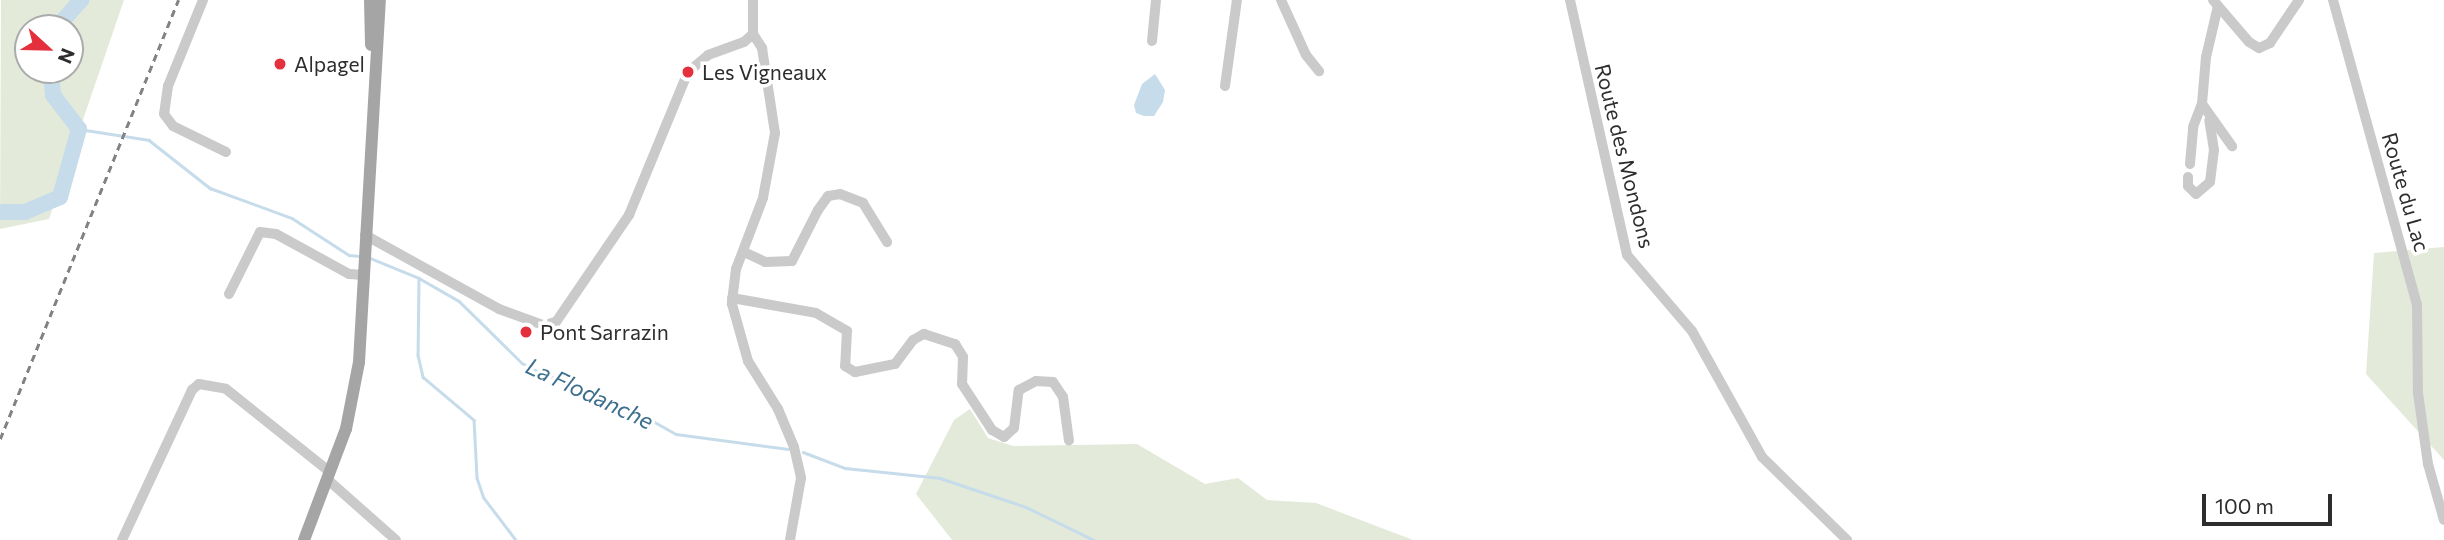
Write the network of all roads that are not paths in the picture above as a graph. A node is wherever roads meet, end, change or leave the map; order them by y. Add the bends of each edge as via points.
1 (203, 0) edge
2 (370, 0) edge
3 (379, 0) edge
4 (753, 0) edge
5 (1156, 0) edge
6 (1237, 0) edge
7 (1281, 0) edge
8 (1570, 0) edge
9 (2299, 0) edge
10 (2333, 0) edge
11 (2216, 3) edge
12 (753, 33) junction
13 (1152, 41) dead end
14 (1319, 71) dead end
15 (1225, 86) dead end
16 (372, 105) junction
17 (2204, 109) junction
18 (2232, 146) dead end
19 (226, 152) dead end
20 (2190, 164) dead end
21 (2188, 177) dead end
22 (365, 235) junction
23 (887, 242) dead end
24 (744, 252) junction
25 (364, 270) junction
26 (229, 294) dead end
27 (732, 298) junction
28 (1069, 441) dead end
29 (328, 478) junction
30 (2444, 520) edge
31 (122, 540) edge
32 (299, 540) edge
33 (304, 540) edge
34 (396, 540) edge
35 (790, 540) edge
36 (1846, 540) edge

1 - 19 street via 168,86 164,114 173,126
2 - 16 main road
3 - 16 main road
4 - 12 street
5 - 13 street
6 - 15 street
7 - 14 street via 1306,55
8 - 36 street, Route des Mondons via 1627,255 1692,331 1762,457
9 - 11 street via 2270,43 2259,48
10 - 30 street, Route du Lac via 2417,304 2418,393 2428,464
11 - 17 street via 2206,57
12 - 22 street via 744,42 708,55 688,72 629,215 556,323 543,325 499,309
12 - 24 street via 762,48 775,133 764,198
16 - 22 main road
17 - 18 street
17 - 20 street via 2196,116
17 - 21 street via 2214,150 2210,182 2196,194 2188,187
22 - 25 main road
23 - 24 street via 863,203 840,194 828,196 792,261 765,262
24 - 27 street
25 - 26 street via 349,274 276,234 260,232
25 - 29 main road via 355,390
27 - 28 street via 816,313 847,331 845,366 855,373 895,364 913,340 924,334 955,344 963,356 962,384 992,430 1004,437 1014,428 1019,390 1036,381 1053,382 1063,397
27 - 35 street via 738,338 794,447 801,478
29 - 31 street via 226,389 199,384 192,390
29 - 32 main road
29 - 33 main road
29 - 34 street

